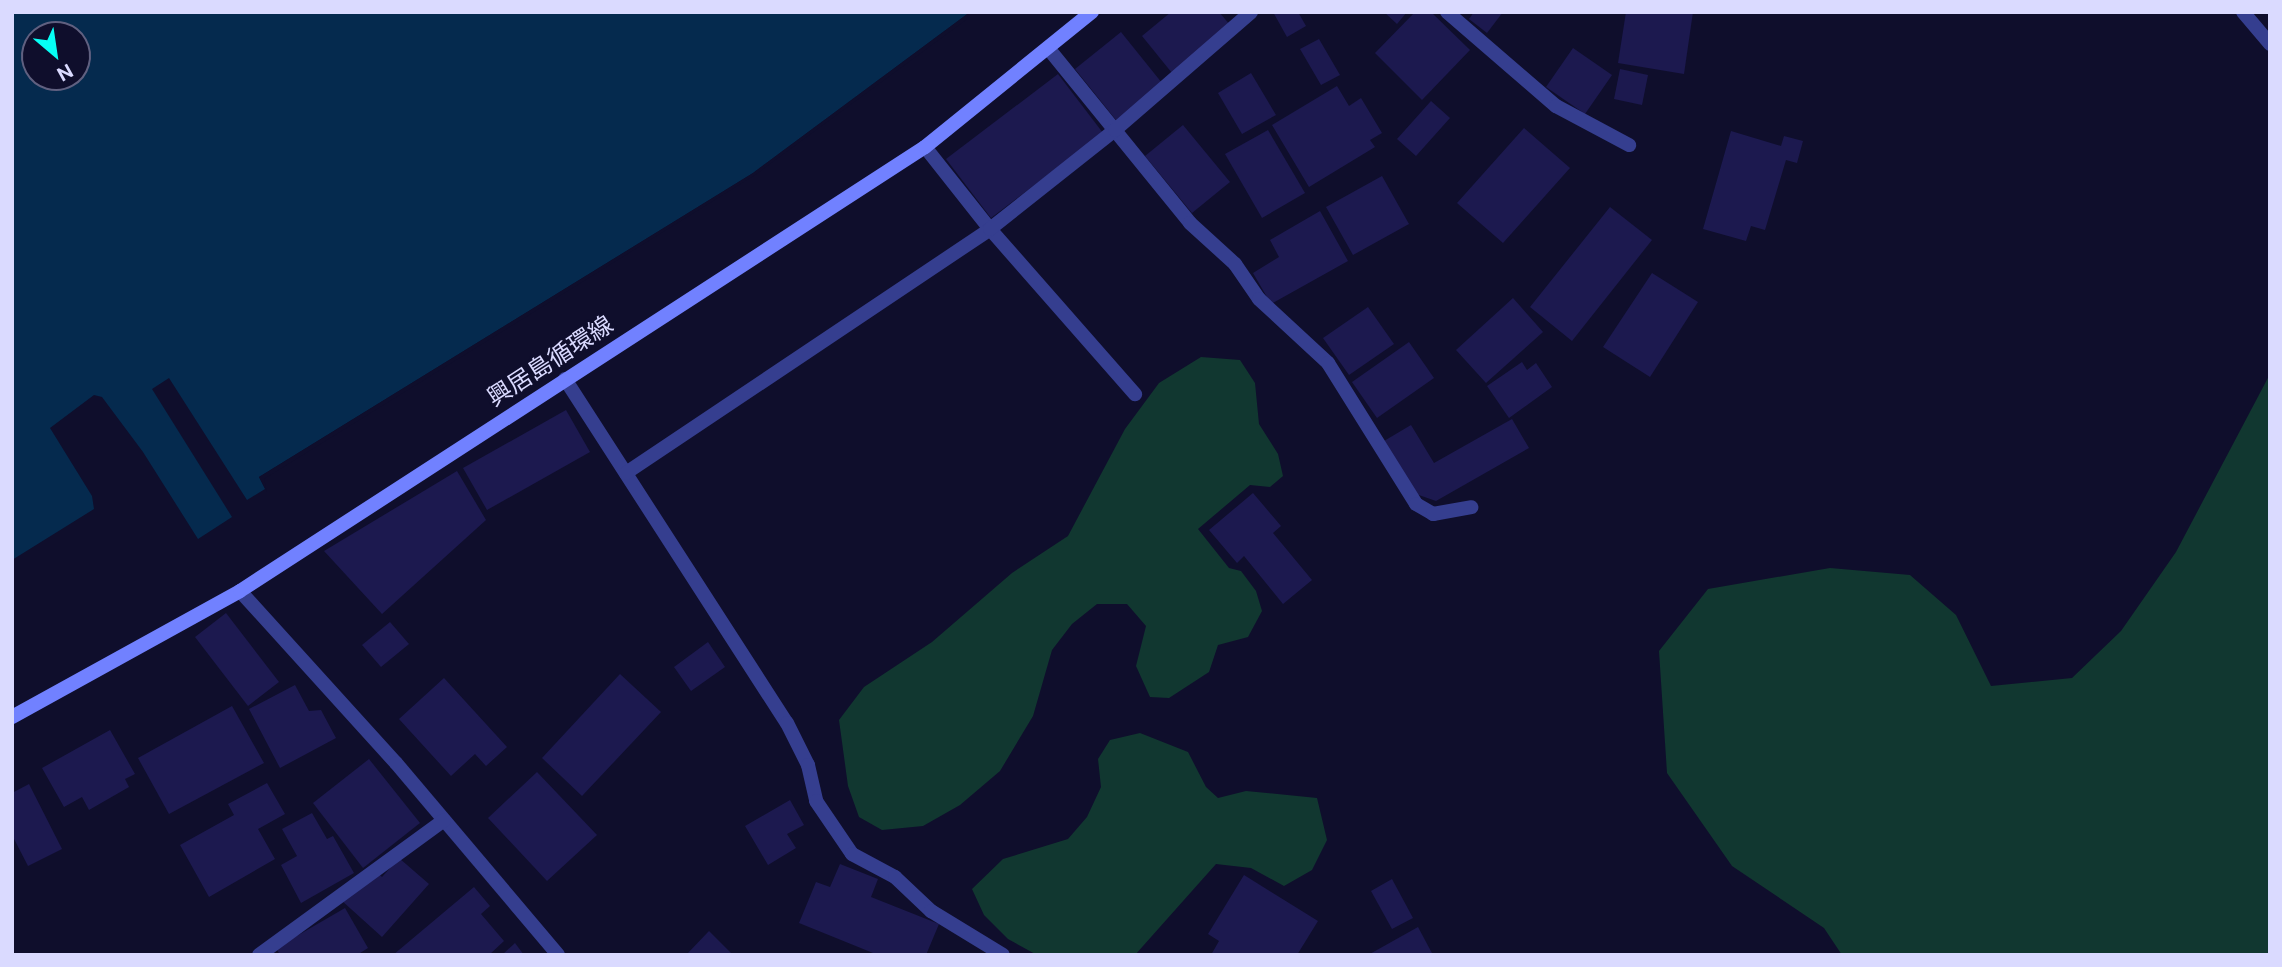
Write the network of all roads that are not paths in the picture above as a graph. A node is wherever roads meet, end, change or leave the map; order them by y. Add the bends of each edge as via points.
1 (1093, 12) edge
2 (1251, 12) edge
3 (1447, 12) edge
4 (2243, 12) edge
5 (2270, 44) edge
6 (1048, 48) junction
7 (1115, 130) junction
8 (1629, 145) dead end
9 (925, 147) junction
10 (990, 229) junction
11 (565, 379) junction
12 (1135, 394) dead end
13 (626, 473) junction
14 (1471, 507) dead end
15 (240, 591) junction
16 (12, 717) edge
17 (444, 820) junction
18 (259, 955) edge
19 (558, 955) edge
20 (1003, 955) edge

1 - 6 main road, 興居島循環線
2 - 7 street
3 - 8 street via 1556,106
4 - 5 street
6 - 7 street
6 - 9 main road, 興居島循環線
7 - 10 street
7 - 14 street via 1190,223 1235,264 1259,299 1328,363 1416,504 1433,514
9 - 10 street
9 - 11 main road, 興居島循環線
10 - 12 street
10 - 13 street
11 - 13 street
11 - 15 main road, 興居島循環線
13 - 20 street via 787,723 808,765 816,801 852,854 895,877 931,911
15 - 16 main road, 興居島循環線
15 - 17 street
17 - 18 street
17 - 19 street

